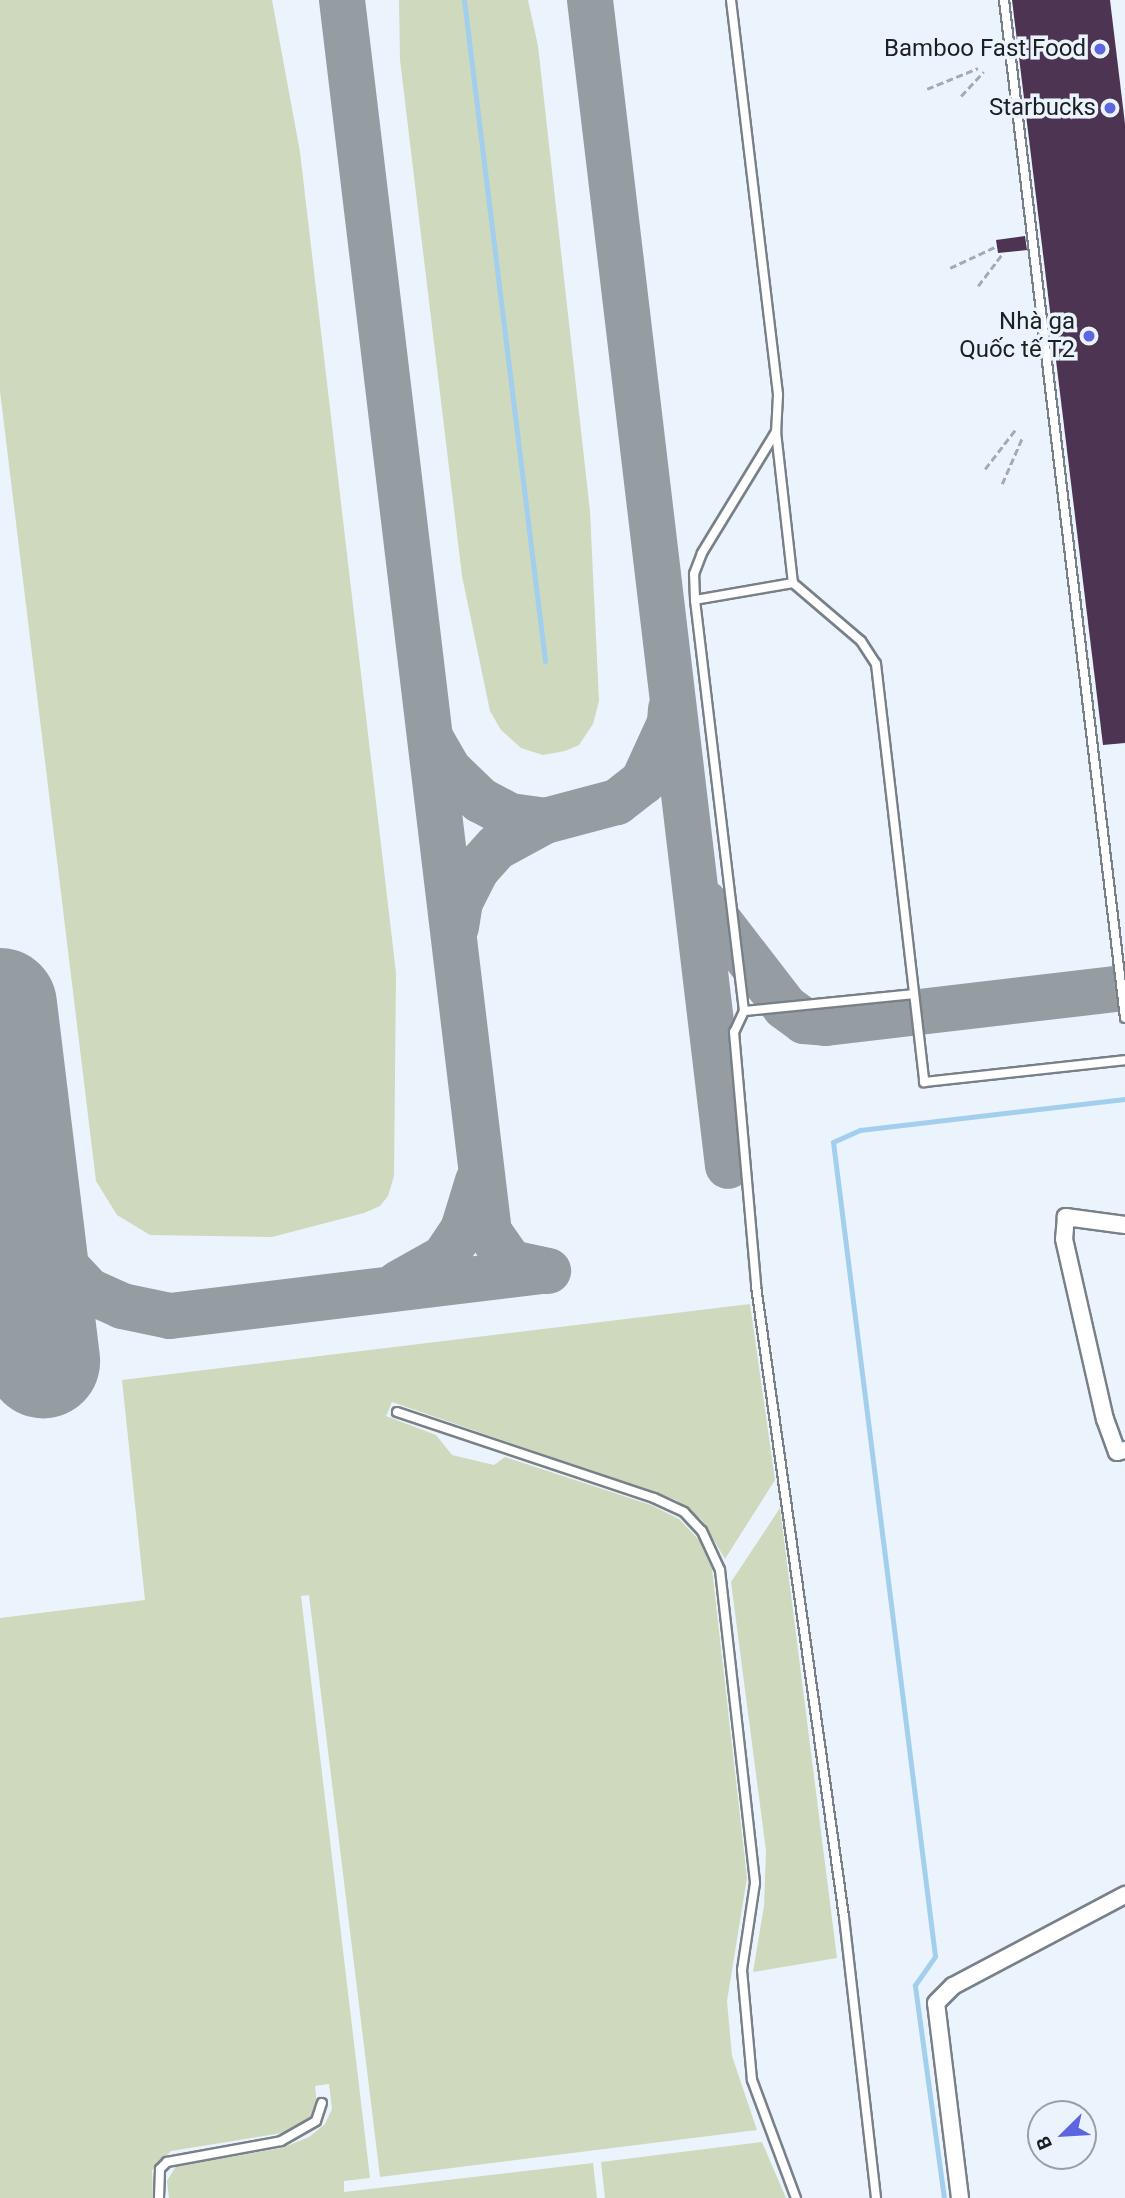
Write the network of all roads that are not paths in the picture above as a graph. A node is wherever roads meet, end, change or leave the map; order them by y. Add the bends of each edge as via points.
1 (731, 0) edge
2 (1004, 0) edge
3 (776, 432) junction
4 (793, 583) junction
5 (695, 600) junction
6 (913, 993) junction
7 (744, 1010) junction
8 (1125, 1018) edge
9 (1125, 1060) edge
10 (1125, 1225) edge
11 (397, 1412) dead end
12 (1125, 1450) edge
13 (1125, 1895) edge
14 (322, 2103) dead end
15 (159, 2198) edge
16 (796, 2198) edge
17 (876, 2198) edge
18 (960, 2198) edge

1 - 3 lane via 778,395
2 - 8 lane
3 - 4 lane
3 - 5 lane via 702,553 694,574
4 - 5 lane
4 - 6 lane via 861,641 876,664
5 - 7 lane
6 - 7 lane
6 - 9 lane via 924,1082
7 - 17 lane via 734,1031 755,1286 844,1917
10 - 12 street via 1066,1217 1064,1239 1105,1419 1117,1452
11 - 16 lane via 654,1498 684,1512 702,1531 720,1570 755,1883 742,1970 752,2080
13 - 18 street via 953,1986 936,2003
14 - 15 lane via 316,2121 281,2141 167,2162 160,2169

